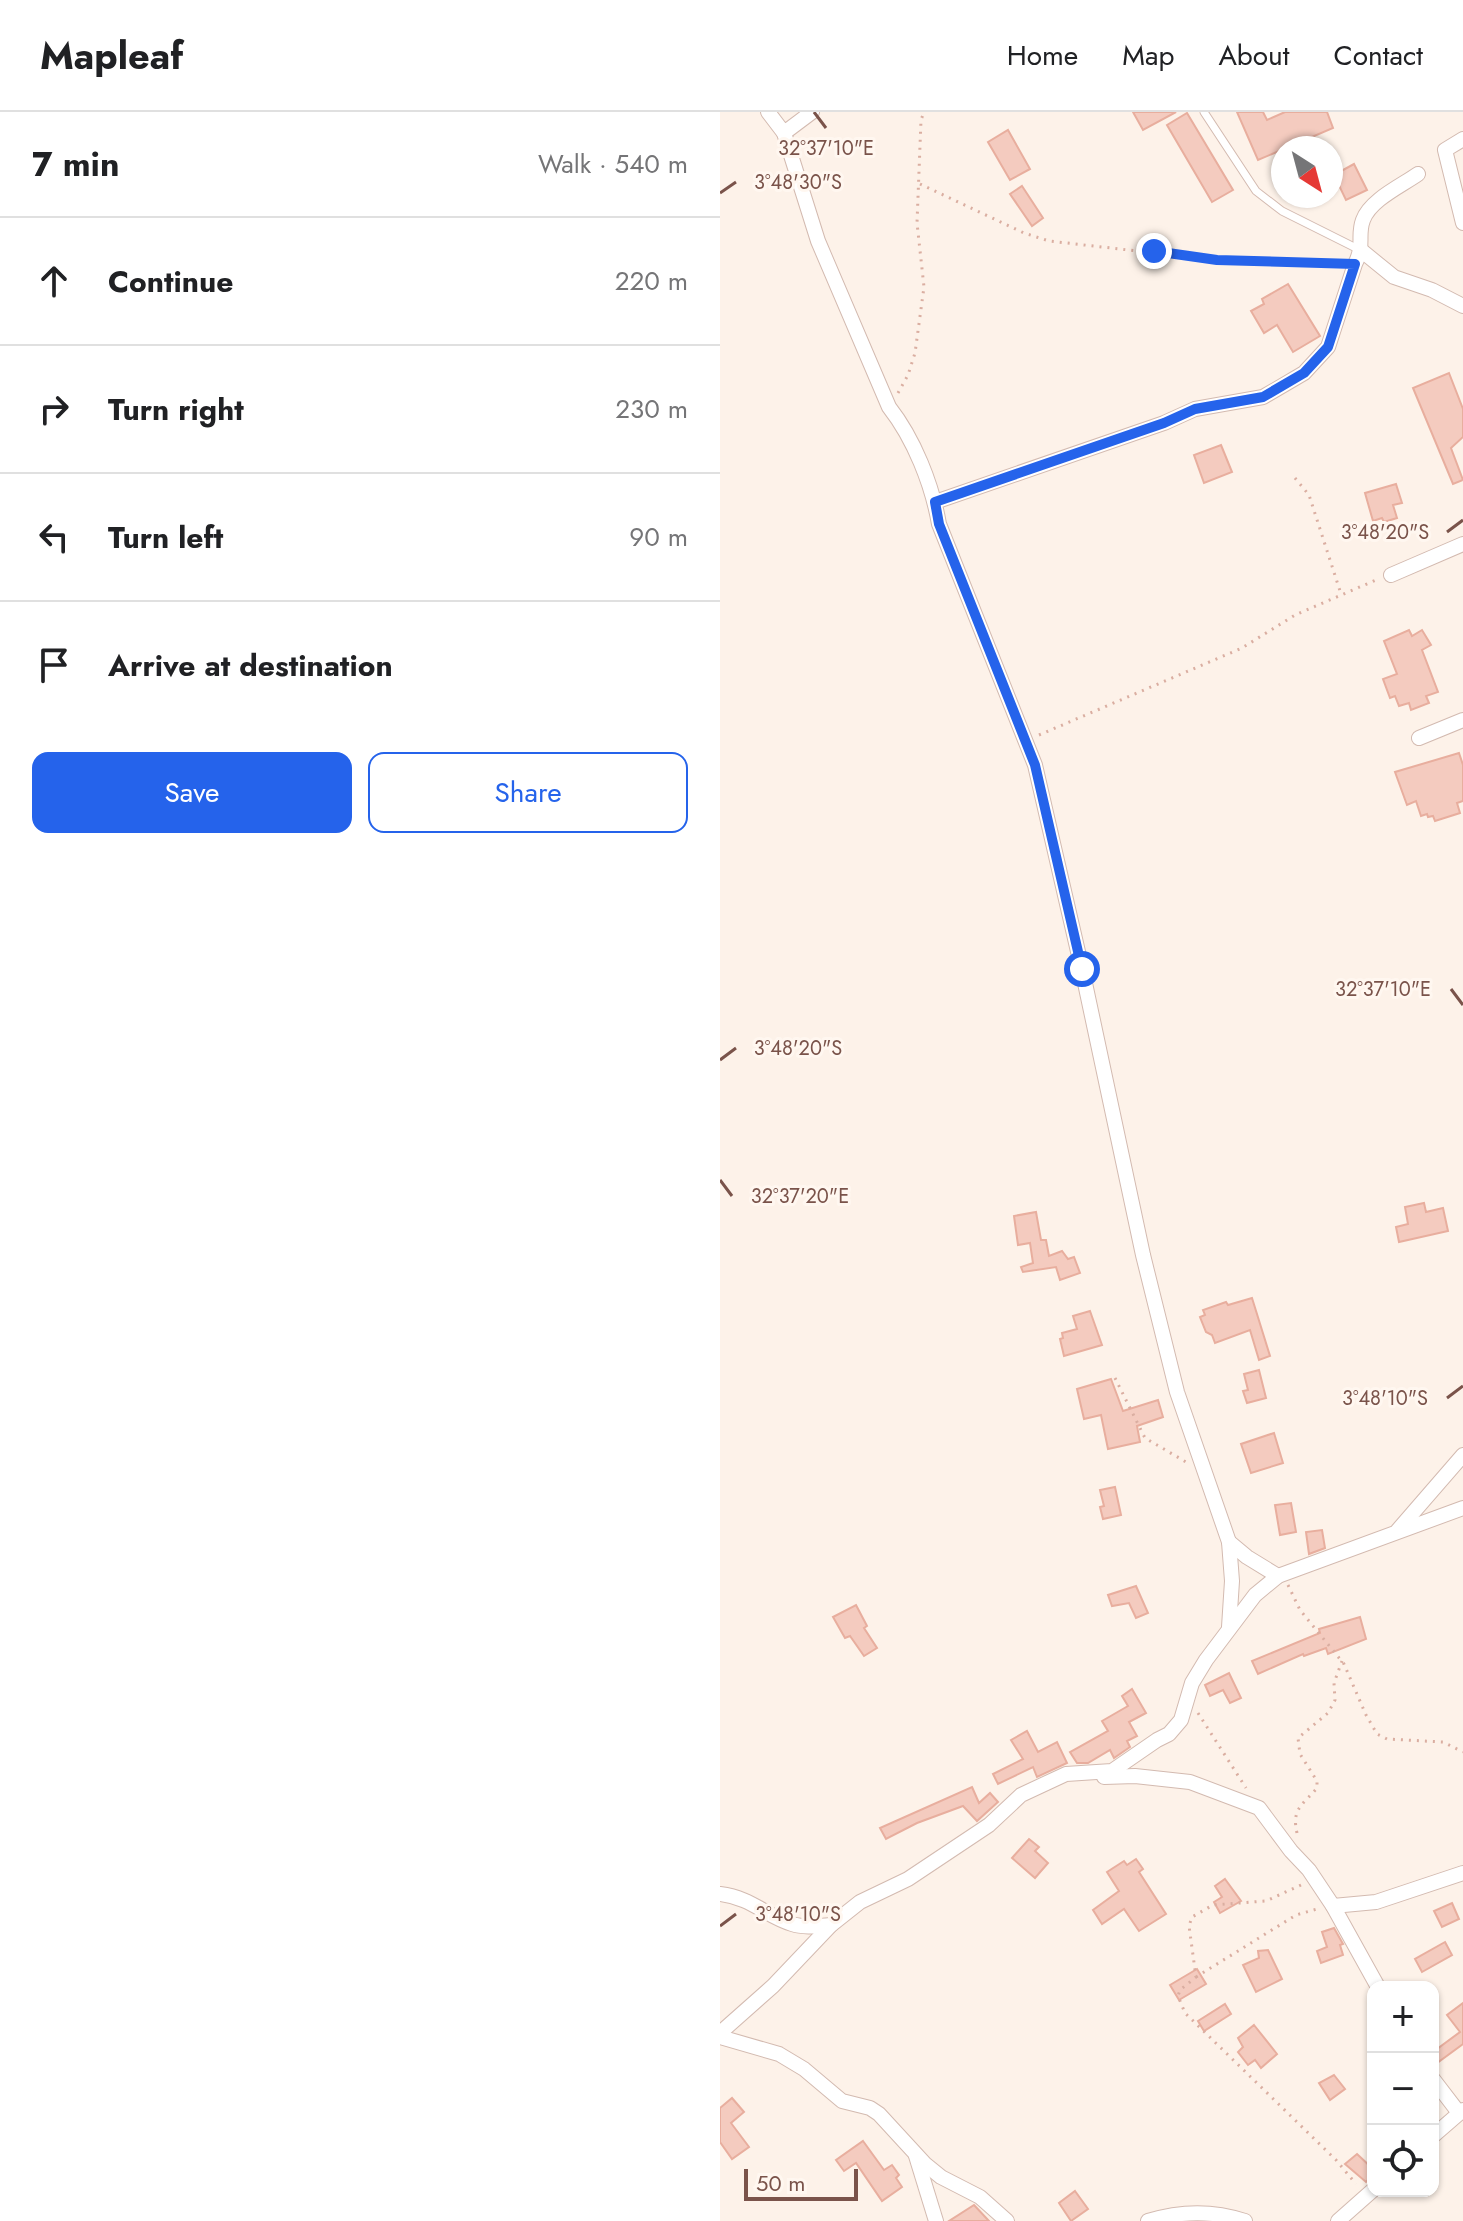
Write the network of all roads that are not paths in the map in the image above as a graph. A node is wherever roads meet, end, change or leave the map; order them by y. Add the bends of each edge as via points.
1 (768, 112) edge
2 (812, 112) edge
3 (1204, 112) edge
4 (784, 133) junction
5 (1463, 139) edge
6 (1418, 174) dead end
7 (1463, 223) edge
8 (1358, 257) junction
9 (1463, 306) edge
10 (935, 502) junction
11 (1463, 544) edge
12 (1391, 575) road end
13 (1463, 720) edge
14 (1419, 738) dead end
15 (1463, 1455) edge
16 (1463, 1508) edge
17 (1395, 1533) junction
18 (1229, 1542) junction
19 (1281, 1575) junction
20 (1229, 1627) junction
21 (1058, 1777) junction
22 (1463, 1873) edge
23 (720, 1894) edge
24 (1333, 1906) junction
25 (831, 1925) junction
26 (1375, 1981) edge
27 (720, 2035) edge
28 (1439, 2086) edge
29 (1461, 2111) edge
30 (1439, 2131) edge
31 (916, 2154) junction
32 (1367, 2196) edge
33 (936, 2221) edge
34 (1007, 2221) edge
35 (1148, 2221) edge
36 (1245, 2221) edge
37 (1338, 2221) edge

1 - 4 street
2 - 4 street
3 - 8 lane via 1256,191
4 - 10 street via 818,241
5 - 7 street via 1445,150
6 - 8 street via 1370,208 1362,221
8 - 9 street
8 - 10 street via 1328,347 1304,373 1263,397 1195,409
10 - 18 street via 939,524 1026,740 1044,803 1177,1392
11 - 12 street
13 - 14 street
15 - 17 street
16 - 17 street
17 - 19 street
18 - 19 street
18 - 20 street
19 - 20 street via 1255,1595
20 - 21 street via 1195,1676 1181,1720 1169,1734 1112,1771
21 - 24 street via 1190,1782 1259,1808
21 - 25 street via 1021,1795 989,1825
22 - 24 street via 1376,1902
23 - 25 street via 750,1901 793,1925
24 - 26 street
25 - 27 street
27 - 31 street via 793,2061 842,2101 885,2117
28 - 29 street
29 - 30 street
31 - 33 street
31 - 34 street
32 - 37 street
35 - 36 street via 1196,2212

